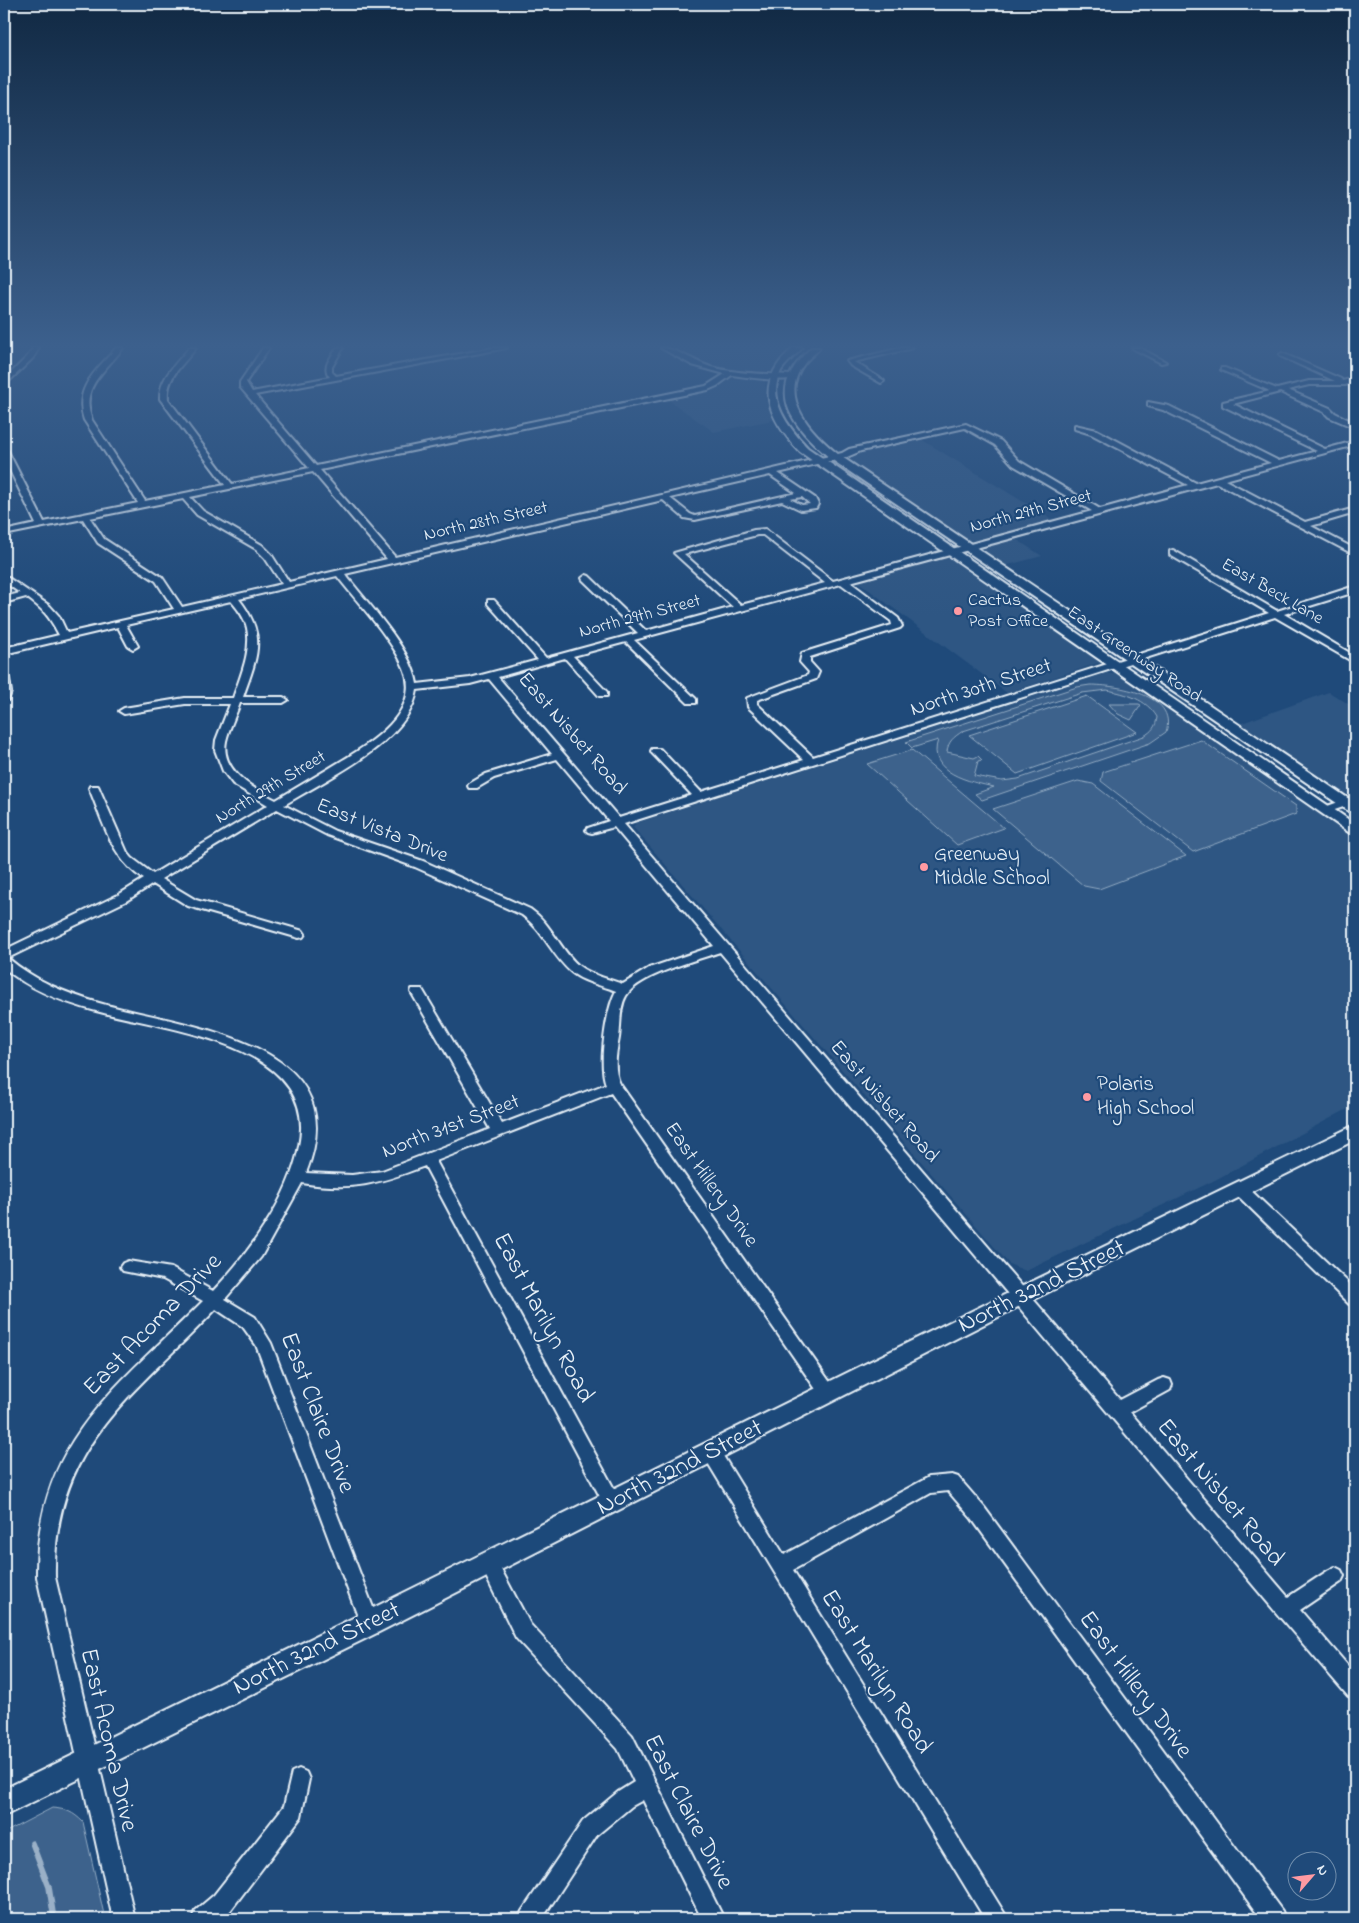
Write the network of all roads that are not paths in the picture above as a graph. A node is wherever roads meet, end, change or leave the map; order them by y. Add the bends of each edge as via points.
1 (99, 438) edge
2 (194, 438) edge
3 (287, 438) edge
4 (466, 438) edge
5 (791, 438) edge
6 (813, 438) edge
7 (913, 438) edge
8 (988, 438) edge
9 (1105, 438) edge
10 (1226, 438) edge
11 (1296, 438) edge
12 (1355, 443) edge
13 (826, 450) junction
14 (858, 450) junction
15 (4, 451) edge
16 (1325, 452) junction
17 (835, 457) junction
18 (818, 461) junction
19 (1279, 464) junction
20 (314, 469) junction
21 (770, 471) junction
22 (1218, 480) junction
23 (230, 486) junction
24 (1195, 486) junction
25 (881, 488) junction
26 (862, 491) junction
27 (802, 494) junction
28 (185, 496) junction
29 (663, 496) junction
30 (782, 498) junction
31 (142, 504) junction
32 (1355, 510) edge
33 (1099, 512) junction
34 (85, 516) junction
35 (41, 525) junction
36 (1304, 525) junction
37 (4, 532) edge
38 (968, 547) junction
39 (951, 552) junction
40 (1355, 552) edge
41 (1173, 553) dead end
42 (393, 560) junction
43 (339, 573) junction
44 (4, 578) edge
45 (586, 578) dead end
46 (843, 581) junction
47 (832, 584) junction
48 (287, 585) junction
49 (1355, 589) edge
50 (28, 594) junction
51 (234, 598) junction
52 (4, 600) edge
53 (491, 602) dead end
54 (740, 609) junction
55 (179, 610) junction
56 (1277, 614) junction
57 (121, 624) junction
58 (644, 634) junction
59 (64, 637) junction
60 (628, 639) junction
61 (133, 646) dead end
62 (4, 651) edge
63 (567, 655) junction
64 (1135, 659) junction
65 (1355, 660) edge
66 (544, 661) junction
67 (1117, 665) junction
68 (491, 675) junction
69 (4, 679) edge
70 (414, 687) junction
71 (603, 694) dead end
72 (4, 698) edge
73 (283, 700) dead end
74 (235, 701) junction
75 (692, 701) dead end
76 (124, 711) dead end
77 (656, 751) dead end
78 (560, 755) junction
79 (811, 761) junction
80 (473, 786) dead end
81 (94, 788) dead end
82 (700, 796) junction
83 (1352, 803) edge
84 (276, 805) junction
85 (1326, 810) junction
86 (618, 822) junction
87 (592, 830) dead end
88 (1355, 830) edge
89 (153, 879) junction
90 (299, 934) dead end
91 (723, 947) junction
92 (4, 956) edge
93 (4, 961) edge
94 (625, 989) junction
95 (417, 992) dead end
96 (614, 1086) junction
97 (499, 1131) junction
98 (1355, 1132) edge
99 (428, 1158) junction
100 (298, 1177) junction
101 (1240, 1188) junction
102 (128, 1268) dead end
103 (1021, 1296) junction
104 (214, 1299) junction
105 (1355, 1299) edge
106 (1164, 1385) dead end
107 (828, 1393) junction
108 (1117, 1410) junction
109 (711, 1452) junction
110 (612, 1502) junction
111 (489, 1564) junction
112 (781, 1567) junction
113 (1334, 1576) dead end
114 (1286, 1609) junction
115 (370, 1623) junction
116 (1355, 1689) edge
117 (88, 1761) junction
118 (299, 1779) dead end
119 (648, 1786) junction
120 (4, 1803) edge
121 (124, 1919) edge
122 (203, 1919) edge
123 (530, 1919) edge
124 (713, 1919) edge
125 (997, 1919) edge
126 (1274, 1919) edge

1 - 31 street
2 - 23 street
3 - 20 street
4 - 20 street
5 - 18 main road, East Greenway Road
6 - 13 main road, East Greenway Road
7 - 14 street, North 28th Street
8 - 33 street, North 28th Street via 998,443 1016,463
9 - 24 street
10 - 19 street
11 - 16 street
12 - 16 street, North 29th Street
13 - 14 street, North 28th Street
13 - 17 main road, East Greenway Road
14 - 17 street, North 28th Street
15 - 35 street
16 - 19 street, North 29th Street
17 - 18 street, North 28th Street
17 - 25 main road, East Greenway Road
18 - 21 street, North 28th Street
18 - 26 main road, East Greenway Road
19 - 22 street, North 29th Street
20 - 23 street
20 - 42 street
21 - 27 street
21 - 29 street, North 28th Street
22 - 24 street, North 29th Street
22 - 36 street
23 - 28 street
24 - 33 street, North 29th Street
25 - 26 main road
25 - 38 main road, East Greenway Road
26 - 39 main road, East Greenway Road
27 - 30 street
27 - 30 street via 812,500 813,506 801,508
28 - 31 street
28 - 48 street via 200,513 259,547
29 - 30 street via 687,516 695,518
29 - 42 street, North 28th Street
31 - 34 street
32 - 36 street
33 - 38 street, North 29th Street
34 - 35 street
34 - 55 street via 101,541 159,579
35 - 37 street
36 - 40 street
38 - 39 street, North 29th Street
38 - 64 main road, East Greenway Road
39 - 46 street, North 29th Street
39 - 67 main road, East Greenway Road
41 - 56 street, East Beck Lane
42 - 43 street, North 28th Street
43 - 48 street, North 28th Street
43 - 70 street via 404,655 411,668
44 - 50 street
45 - 58 street
46 - 47 street, North 29th Street
46 - 79 street via 895,620 897,626 805,655 804,662 814,672 813,677 752,698 752,705
47 - 54 street, North 29th Street
47 - 54 street via 765,532 678,552
48 - 51 street, North 28th Street
49 - 56 street, North 30th Street
50 - 52 street
50 - 59 street via 54,616
51 - 55 street, North 28th Street
51 - 74 street, East Vista Drive via 250,622 253,639 250,660
53 - 66 street, East Nisbet Road
54 - 58 street, North 29th Street
55 - 57 street, North 28th Street
56 - 64 street, North 30th Street
56 - 65 street, East Beck Lane
57 - 59 street, North 28th Street
57 - 61 street
58 - 60 street, North 29th Street
59 - 62 street, North 28th Street
60 - 63 street, North 29th Street
60 - 75 street
63 - 66 street, North 29th Street
63 - 71 street
64 - 67 street, North 30th Street
64 - 83 main road, East Greenway Road
66 - 68 street, North 29th Street
67 - 79 street, North 30th Street
67 - 85 main road, East Greenway Road
68 - 70 street, North 29th Street via 457,683
68 - 78 street, East Nisbet Road
69 - 72 street
70 - 84 street, North 29th Street via 404,714 381,740
73 - 74 street
74 - 76 street via 185,702
74 - 84 street, East Vista Drive via 221,740 223,762 237,782
77 - 82 street
78 - 80 street via 490,776
78 - 86 street, East Nisbet Road
79 - 82 street, North 30th Street
81 - 89 street via 122,853 128,862
82 - 86 street, North 30th Street
83 - 85 street
84 - 89 street, North 29th Street
84 - 94 street, East Vista Drive via 331,833 419,864 526,912 540,922 574,967
85 - 88 main road, East Greenway Road
86 - 87 street, East Nisbet Road
86 - 91 street, East Nisbet Road
89 - 90 street via 192,903
89 - 92 street, North 29th Street via 122,898
91 - 94 street via 649,974
91 - 103 street, East Nisbet Road
93 - 100 street, East Acoma Drive via 20,976 56,993 229,1041 255,1051 277,1066 296,1087 307,1115 307,1148
94 - 96 street, East Hillery Drive via 618,1005 608,1065 608,1076
95 - 97 street
96 - 97 street, North 31st Street
96 - 107 street, East Hillery Drive
97 - 99 street, North 31st Street
98 - 101 main road, North 32nd Street
99 - 100 street, North 31st Street via 365,1181 346,1183
99 - 110 street, East Marilyn Road
100 - 104 street, East Acoma Drive via 257,1250
101 - 103 main road, North 32nd Street
101 - 105 street
102 - 104 street, East Claire Drive via 166,1273
103 - 107 main road, North 32nd Street
103 - 108 street, East Nisbet Road
104 - 115 street, East Claire Drive via 249,1322 263,1343
104 - 117 street, East Acoma Drive via 98,1417 70,1462 54,1501 47,1534 46,1577
106 - 108 street, East Nisbet Road
107 - 109 main road, North 32nd Street
108 - 114 street, East Nisbet Road
109 - 110 main road, North 32nd Street
109 - 112 street, East Marilyn Road
110 - 111 main road, North 32nd Street
111 - 115 main road, North 32nd Street
111 - 119 street, East Claire Drive via 523,1630 625,1742
112 - 125 street, East Marilyn Road
112 - 126 street, East Hillery Drive via 929,1485 952,1483
113 - 114 street
114 - 116 street, East Nisbet Road
115 - 117 main road, North 32nd Street
117 - 120 main road, North 32nd Street
117 - 121 street, East Acoma Drive
118 - 122 street via 294,1810 222,1903
119 - 123 street via 624,1799 590,1828
119 - 124 street, East Claire Drive

